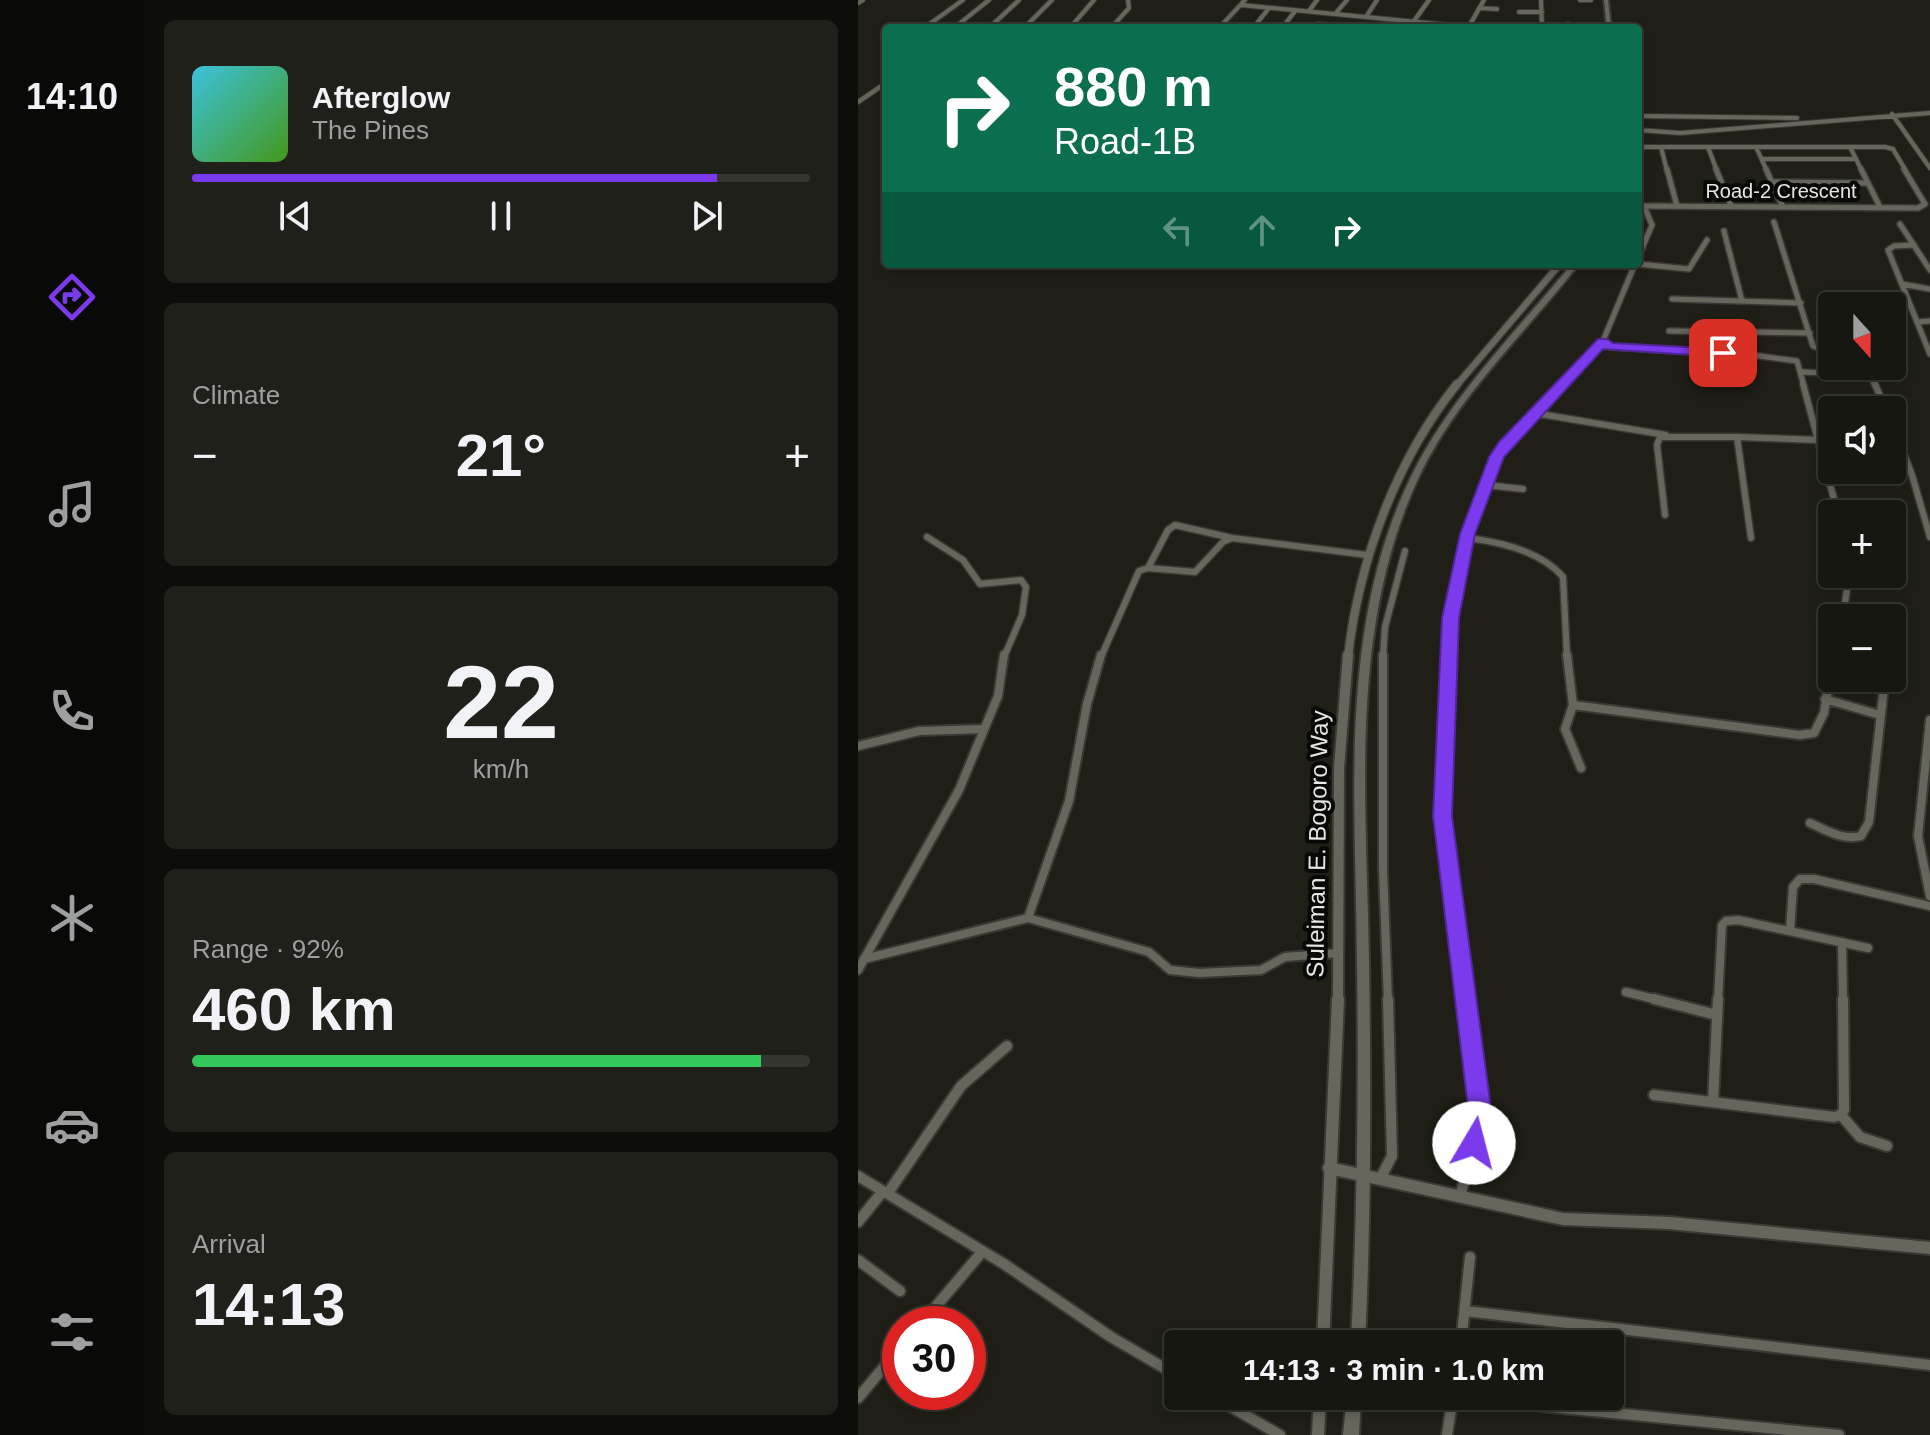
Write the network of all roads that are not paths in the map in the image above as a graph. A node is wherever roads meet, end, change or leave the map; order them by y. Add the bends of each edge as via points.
1 (963, 0) edge
2 (989, 0) edge
3 (1019, 0) edge
4 (1052, 0) edge
5 (1094, 0) edge
6 (1128, 0) edge
7 (1245, 0) edge
8 (1317, 0) edge
9 (1347, 0) edge
10 (1377, 0) edge
11 (1429, 0) edge
12 (1484, 0) edge
13 (1541, 0) edge
14 (1581, 0) edge
15 (1591, 0) edge
16 (1606, 0) edge
17 (1241, 5) junction
18 (1269, 8) junction
19 (1479, 8) junction
20 (1497, 9) dead end
21 (1296, 10) junction
22 (1309, 11) junction
23 (1519, 12) dead end
24 (1542, 12) junction
25 (945, 13) junction
26 (972, 13) junction
27 (1326, 13) junction
28 (1335, 14) junction
29 (1366, 17) junction
30 (1406, 21) junction
31 (1414, 21) junction
32 (1075, 22) dead end
33 (930, 24) edge
34 (959, 24) edge
35 (993, 24) edge
36 (1028, 24) edge
37 (1115, 24) edge
38 (1223, 24) edge
39 (1256, 24) edge
40 (1286, 24) edge
41 (1318, 24) edge
42 (1404, 24) edge
43 (1426, 24) edge
44 (1470, 24) edge
45 (1542, 24) edge
46 (1609, 24) edge
47 (882, 86) edge
48 (858, 102) edge
49 (1930, 113) edge
50 (1642, 114) edge
51 (1892, 114) junction
52 (1831, 119) junction
53 (1642, 131) edge
54 (1661, 147) junction
55 (1708, 147) junction
56 (1756, 147) junction
57 (1850, 147) junction
58 (1642, 149) edge
59 (1762, 159) junction
60 (1856, 159) junction
61 (1930, 168) edge
62 (1771, 182) junction
63 (1868, 183) junction
64 (1642, 206) edge
65 (1677, 206) junction
66 (1731, 206) junction
67 (1783, 207) junction
68 (1880, 207) junction
69 (1642, 208) edge
70 (1774, 222) dead end
71 (1900, 224) dead end
72 (1724, 231) dead end
73 (1707, 240) dead end
74 (1914, 245) junction
75 (1642, 250) edge
76 (1642, 263) edge
77 (1557, 268) edge
78 (1573, 268) edge
79 (1634, 268) edge
80 (1930, 270) edge
81 (1902, 284) junction
82 (1930, 289) edge
83 (1672, 299) dead end
84 (1742, 301) junction
85 (1801, 303) junction
86 (1930, 321) edge
87 (1917, 322) junction
88 (1669, 331) dead end
89 (1810, 333) junction
90 (1603, 341) junction
91 (1818, 350) edge
92 (1930, 354) edge
93 (1802, 369) junction
94 (1818, 370) edge
95 (1534, 413) junction
96 (1667, 435) junction
97 (1737, 437) junction
98 (1818, 440) joint
99 (1906, 459) edge
100 (1486, 485) junction
101 (1523, 489) dead end
102 (1665, 515) dead end
103 (927, 537) dead end
104 (1930, 537) edge
105 (1468, 538) dead end
106 (1751, 538) dead end
107 (1222, 539) junction
108 (1405, 551) dead end
109 (1367, 555) junction
110 (1148, 568) junction
111 (1826, 692) edge
112 (1883, 692) edge
113 (1825, 699) junction
114 (1573, 705) junction
115 (1880, 715) junction
116 (1930, 720) edge
117 (983, 729) junction
118 (858, 746) edge
119 (1581, 768) dead end
120 (1810, 823) dead end
121 (1930, 896) edge
122 (1930, 906) edge
123 (1028, 918) junction
124 (1790, 931) junction
125 (1842, 942) junction
126 (1868, 948) dead end
127 (1339, 953) junction
128 (864, 959) junction
129 (858, 970) edge
130 (1626, 992) dead end
131 (1717, 1015) junction
132 (1007, 1046) dead end
133 (1654, 1095) dead end
134 (1713, 1102) junction
135 (1841, 1115) junction
136 (1887, 1146) dead end
137 (1329, 1168) junction
138 (858, 1176) edge
139 (1365, 1176) junction
140 (1379, 1179) junction
141 (885, 1192) junction
142 (1460, 1198) junction
143 (858, 1222) edge
144 (1930, 1248) edge
145 (982, 1252) junction
146 (1470, 1257) dead end
147 (858, 1260) edge
148 (900, 1291) dead end
149 (936, 1306) edge
150 (1465, 1311) junction
151 (1323, 1330) edge
152 (1359, 1330) edge
153 (1463, 1330) edge
154 (1930, 1365) edge
155 (1164, 1368) edge
156 (882, 1369) edge
157 (858, 1398) edge
158 (1236, 1410) edge
159 (1319, 1410) edge
160 (1353, 1410) edge
161 (1451, 1410) edge
162 (1582, 1410) edge
163 (1280, 1435) edge
164 (1318, 1435) edge
165 (1351, 1435) edge
166 (1447, 1435) edge
167 (1839, 1435) edge

1 - 25 street
2 - 26 street
3 - 35 street
4 - 36 street
5 - 32 street
6 - 37 street via 1129,8
7 - 17 street
8 - 22 street
9 - 28 street
10 - 29 street
11 - 31 street
12 - 19 street
13 - 24 street
14 - 15 street
16 - 46 main road
17 - 18 street
17 - 38 street
18 - 21 street
18 - 39 street
19 - 20 street
19 - 44 street
21 - 22 street
21 - 40 street
22 - 27 street
23 - 24 street
24 - 45 street
25 - 26 street
25 - 33 street
26 - 34 street
27 - 28 street
27 - 41 street
28 - 29 street
29 - 30 street
30 - 31 street
30 - 42 street
31 - 43 street
47 - 48 street
49 - 51 street
50 - 52 street
51 - 52 street
51 - 61 street
52 - 53 street via 1680,133
54 - 55 street, Road-2 Crescent
54 - 58 street
54 - 65 street
55 - 56 street, Road-2 Crescent
55 - 66 street
56 - 57 street, Road-2 Crescent
56 - 59 street
57 - 60 street
57 - 68 street, Road-2 Crescent via 1889,147 1925,204
59 - 60 street
59 - 62 street
60 - 63 street
62 - 63 street
62 - 67 street
63 - 68 street
64 - 65 street, Road-2 Crescent
65 - 66 street, Road-2 Crescent
66 - 67 street, Road-2 Crescent
67 - 68 street, Road-2 Crescent
69 - 75 street via 1652,225
70 - 85 street
71 - 74 street
72 - 84 street
73 - 76 street via 1689,269
74 - 80 street
74 - 81 street via 1888,248
77 - 109 street, Suleiman E. Bogoro Way via 1458,382 1420,437
78 - 139 main road, Suleiman E. Bogoro Way via 1436,440 1397,519 1376,585 1362,704
79 - 90 street
81 - 82 street
81 - 87 street
83 - 84 street
84 - 85 street
85 - 89 street
86 - 87 street
87 - 92 street
88 - 89 street
89 - 91 street
90 - 93 street via 1610,347 1789,358
90 - 95 street
93 - 94 street
93 - 98 street
95 - 96 street
95 - 100 street via 1504,446
96 - 97 street
96 - 102 street via 1657,445
97 - 98 street
97 - 106 street
99 - 104 street
100 - 101 street
100 - 142 street via 1459,569 1445,706 1443,816 1481,1116
103 - 117 street via 963,560 980,584 1021,580 1026,587 1022,615 1001,666 998,696
105 - 114 street via 1504,545 1549,564 1563,576
107 - 109 street
107 - 110 street via 1195,572
107 - 110 street via 1181,525 1170,527
108 - 140 street via 1385,627 1381,699 1393,1142 1392,1156
109 - 127 street, Suleiman E. Bogoro Way via 1351,625 1338,747
110 - 123 street via 1139,571 1105,643 1087,704 1072,793
111 - 113 street
112 - 115 street
113 - 114 street via 1820,729 1800,735
113 - 115 street
114 - 119 street via 1563,728
115 - 120 street via 1869,822 1861,836 1834,834
116 - 121 street via 1918,836
117 - 118 street via 919,731
117 - 128 street via 959,790
122 - 124 street via 1800,879 1793,887
123 - 127 street via 1149,952 1170,970 1261,970 1285,957
123 - 128 street
124 - 125 street
124 - 131 street via 1738,920 1722,925
125 - 126 street
125 - 135 street
127 - 137 street, Suleiman E. Bogoro Way
128 - 129 street
130 - 131 street
131 - 134 street
132 - 141 street via 961,1086
133 - 134 street
134 - 135 street
135 - 136 street via 1860,1137
137 - 139 street
137 - 151 street, Suleiman E. Bogoro Way
138 - 141 street
139 - 140 street
139 - 152 main road, Suleiman E. Bogoro Way
140 - 142 street
141 - 143 street
141 - 145 street
142 - 144 street via 1563,1219 1669,1223
145 - 149 street
145 - 155 street
146 - 150 street
147 - 148 street
150 - 153 street
150 - 154 street
156 - 157 street
158 - 163 street
159 - 164 street
160 - 165 main road
161 - 166 street
162 - 167 street

